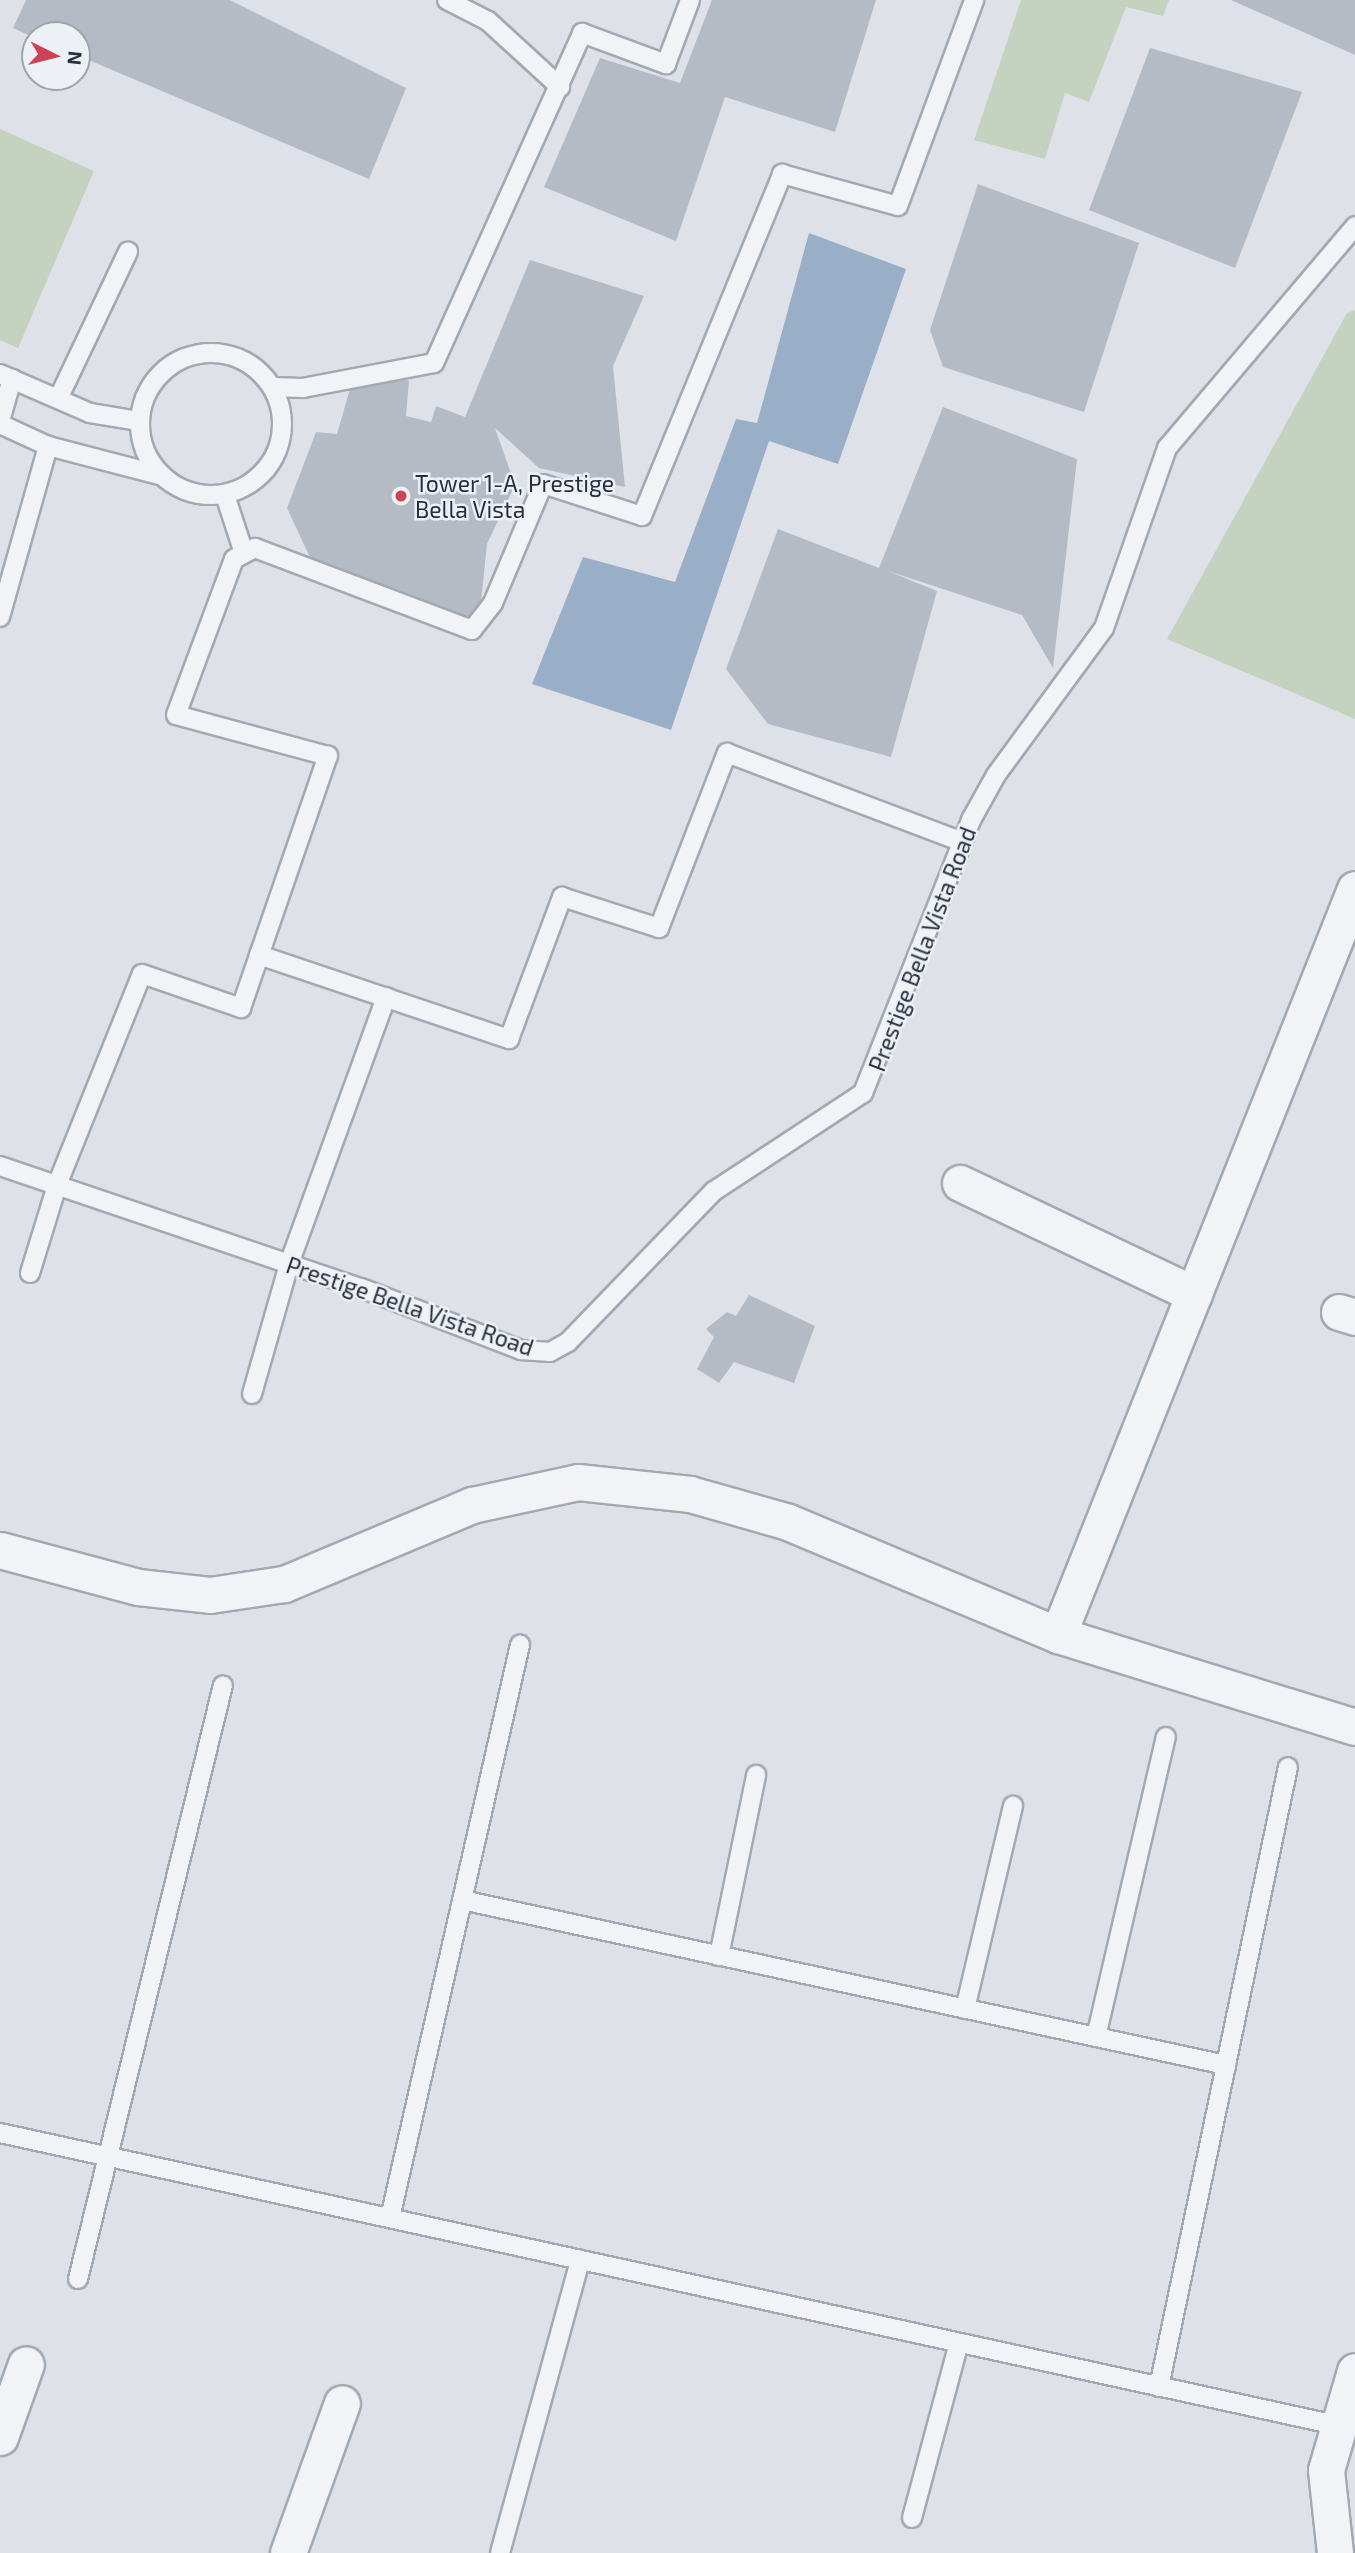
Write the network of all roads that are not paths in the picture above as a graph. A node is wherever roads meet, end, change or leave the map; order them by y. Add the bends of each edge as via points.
1 (447, 0) edge
2 (974, 0) edge
3 (687, 1) edge
4 (560, 86) junction
5 (1355, 226) edge
6 (128, 252) dead end
7 (6, 376) edge
8 (272, 387) junction
9 (59, 397) junction
10 (139, 421) junction
11 (0, 422) edge
12 (48, 446) junction
13 (159, 475) junction
14 (225, 495) junction
15 (243, 550) junction
16 (0, 617) edge
17 (963, 842) junction
18 (1355, 888) edge
19 (259, 955) junction
20 (386, 997) junction
21 (0, 1166) edge
22 (960, 1183) dead end
23 (57, 1185) junction
24 (289, 1264) junction
25 (30, 1273) dead end
26 (1194, 1294) junction
27 (252, 1394) dead end
28 (0, 1550) edge
29 (1058, 1635) junction
30 (520, 1645) dead end
31 (223, 1685) dead end
32 (1355, 1727) edge
33 (1166, 1737) dead end
34 (1288, 1767) dead end
35 (756, 1775) dead end
36 (1013, 1806) dead end
37 (462, 1900) junction
38 (719, 1956) junction
39 (965, 2009) junction
40 (1096, 2037) junction
41 (1226, 2065) junction
42 (0, 2133) edge
43 (108, 2156) junction
44 (390, 2218) junction
45 (580, 2260) junction
46 (78, 2279) dead end
47 (959, 2343) junction
48 (26, 2364) dead end
49 (1355, 2371) edge
50 (1159, 2387) junction
51 (342, 2403) dead end
52 (1345, 2427) edge
53 (0, 2437) edge
54 (912, 2518) dead end
55 (288, 2553) edge
56 (502, 2553) edge
57 (1335, 2553) edge

1 - 4 lane via 488,21
2 - 15 lane via 898,206 782,174 642,516 543,484 493,603 472,630 284,557
3 - 4 lane via 666,64 582,33
4 - 8 lane via 434,363 303,388
5 - 17 lane, Prestige Bella Vista Road via 1167,448 1104,628 996,775
6 - 9 lane
7 - 9 lane
7 - 11 lane
8 - 10 lane via 238,358 193,355 155,379
8 - 14 lane via 282,431 276,453 264,472
9 - 10 lane via 90,413
10 - 13 lane via 141,441
11 - 12 lane
12 - 13 lane
12 - 16 lane
13 - 14 lane via 179,489
14 - 15 lane
15 - 19 lane via 176,715 328,756
17 - 20 lane via 727,753 659,928 562,897 509,1039
17 - 24 lane, Prestige Bella Vista Road via 863,1093 714,1191 560,1347 521,1350
18 - 26 street
19 - 20 lane
19 - 23 lane via 241,1008 142,974
20 - 24 lane
21 - 23 lane, Prestige Bella Vista Road
22 - 26 street
23 - 24 lane, Prestige Bella Vista Road
23 - 25 lane
24 - 27 lane
26 - 29 street
28 - 29 street via 138,1587 210,1595 284,1584 472,1505 578,1482 690,1494 788,1522
29 - 32 street
30 - 37 lane
31 - 43 lane
33 - 40 lane
34 - 41 lane
35 - 38 lane
36 - 39 lane
37 - 38 lane
37 - 44 lane
38 - 39 lane
39 - 40 lane
40 - 41 lane
41 - 50 lane
42 - 43 lane
43 - 44 lane
43 - 46 lane
44 - 45 lane
45 - 47 lane
45 - 56 lane
47 - 50 lane
47 - 54 lane
48 - 53 street
49 - 52 street
50 - 52 lane
51 - 55 street
52 - 57 street via 1326,2470

